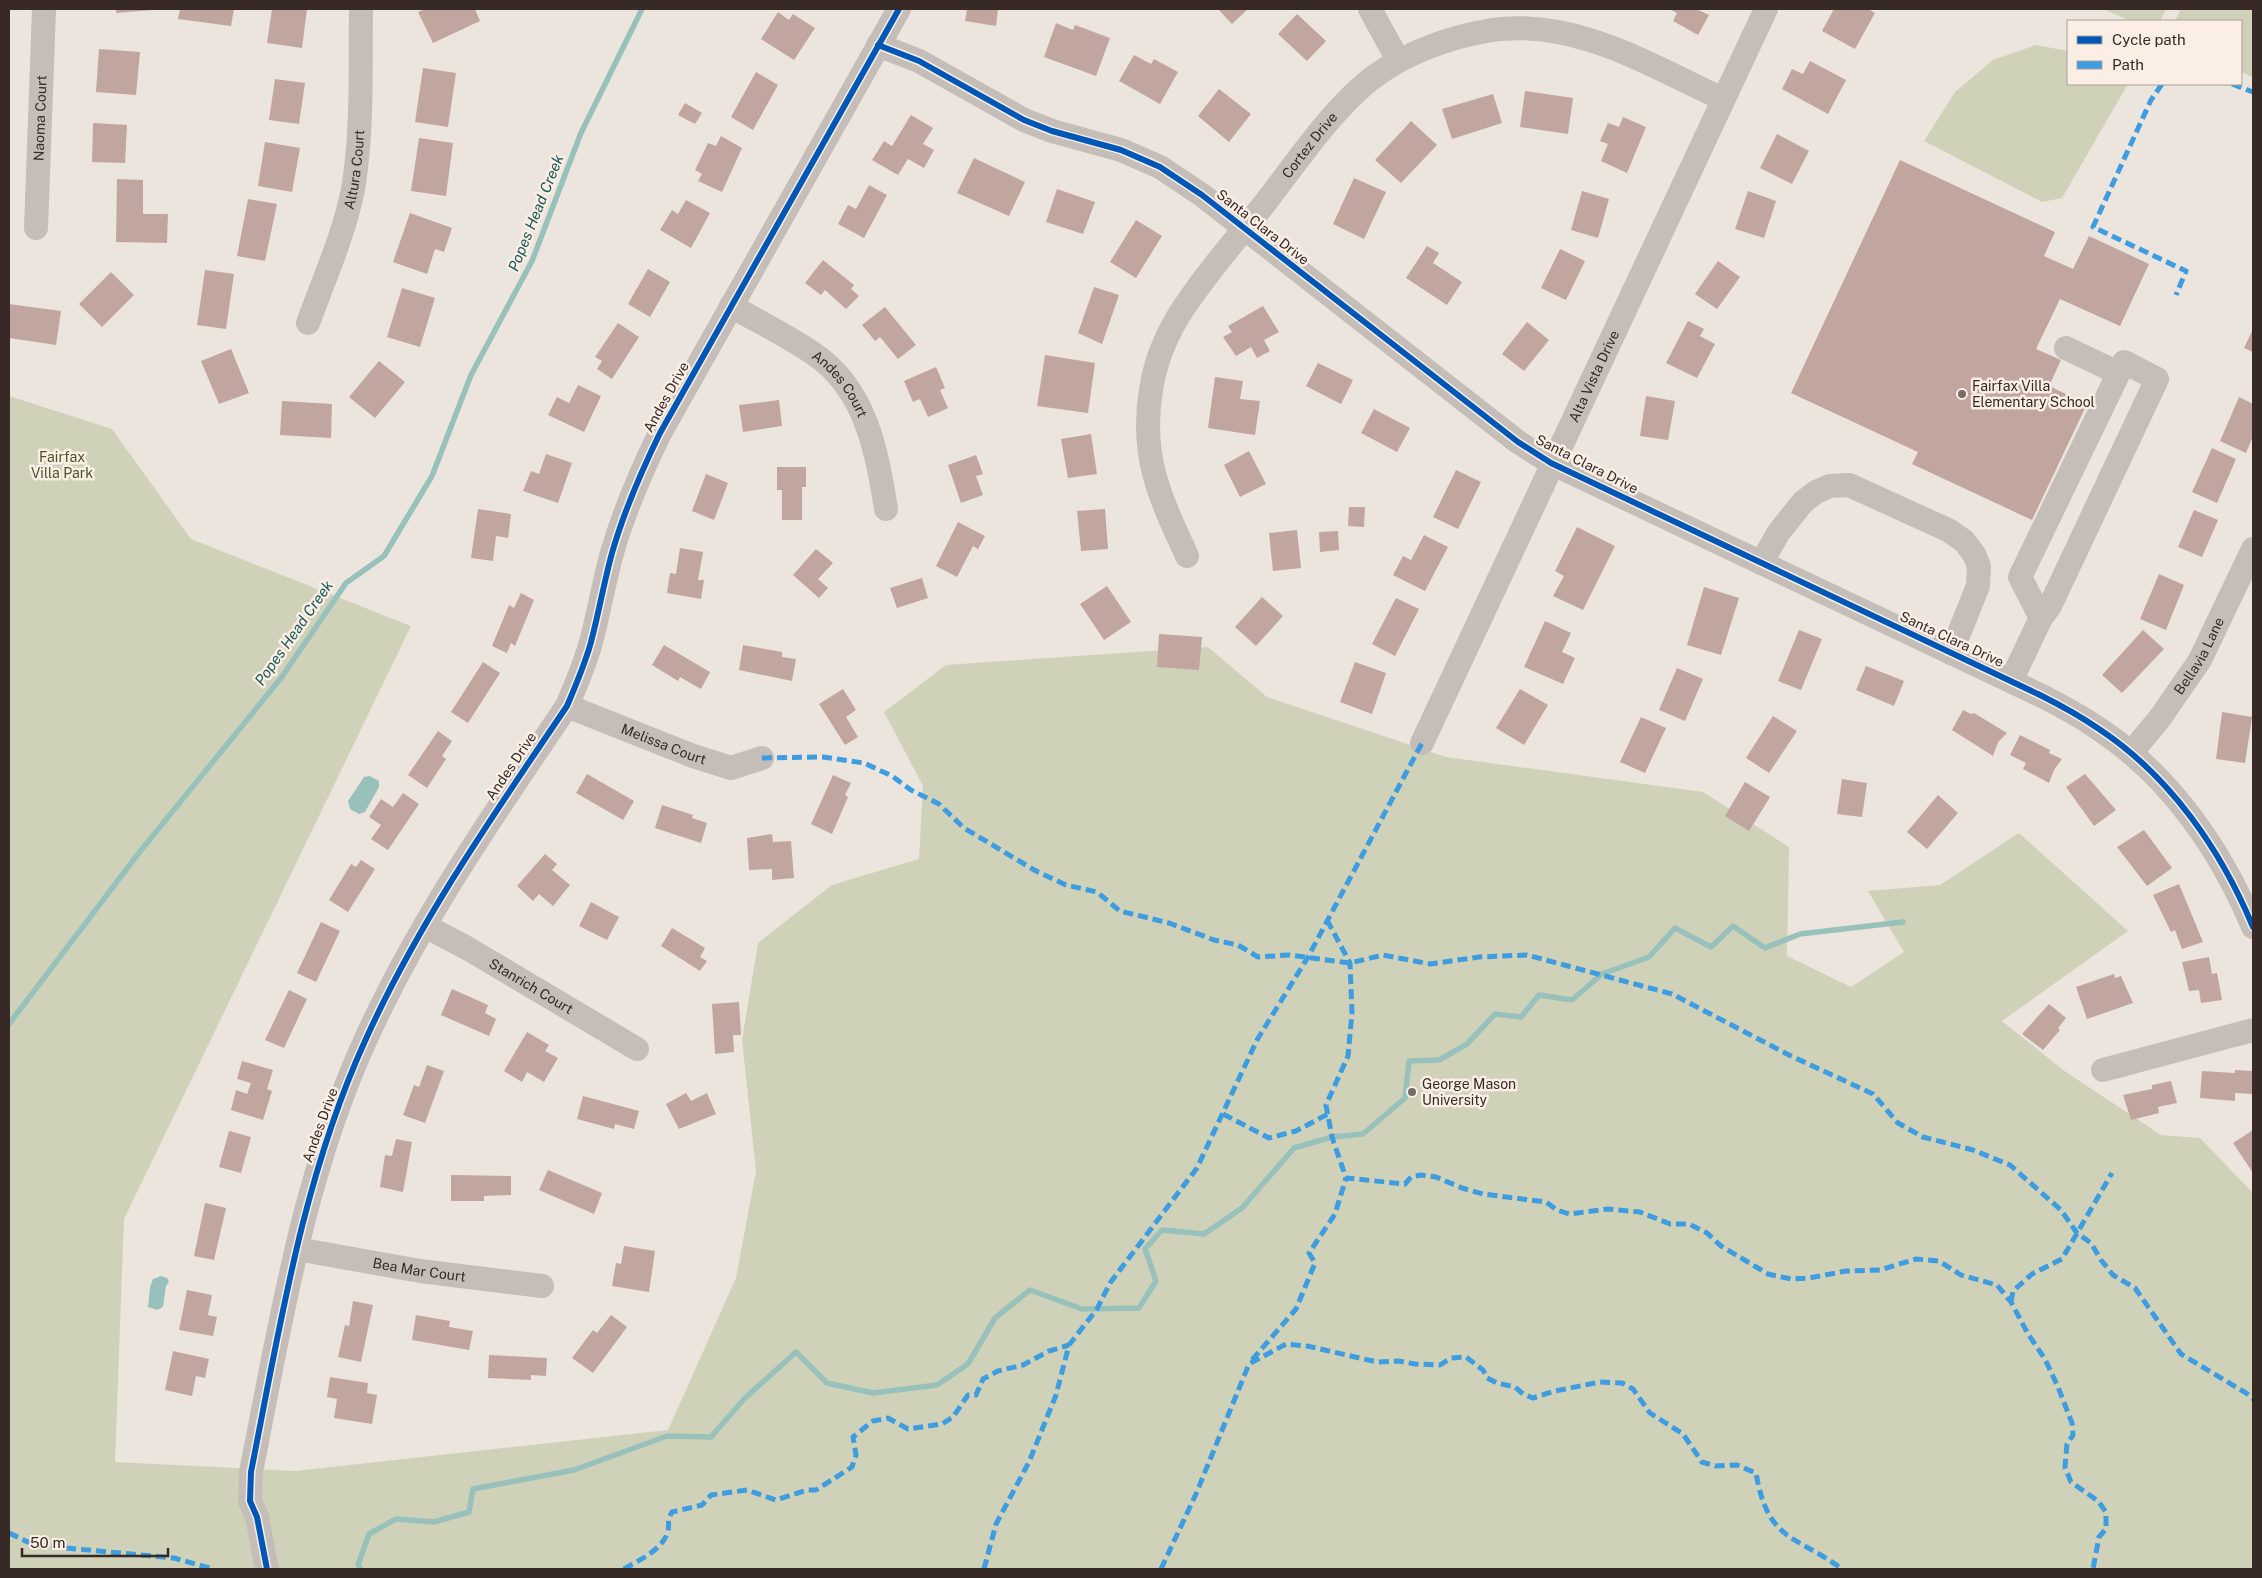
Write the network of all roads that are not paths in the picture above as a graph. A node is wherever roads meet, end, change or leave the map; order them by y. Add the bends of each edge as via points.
1 (44, 9) edge
2 (362, 9) edge
3 (899, 9) edge
4 (1370, 9) edge
5 (1766, 9) edge
6 (878, 45) junction
7 (1398, 60) junction
8 (1723, 99) junction
9 (36, 228) dead end
10 (1245, 228) junction
11 (731, 306) junction
12 (308, 323) dead end
13 (2066, 348) dead end
14 (2130, 372) junction
15 (1552, 463) junction
16 (886, 509) dead end
17 (2253, 549) edge
18 (1188, 556) dead end
19 (1761, 563) junction
20 (2041, 618) junction
21 (1951, 653) junction
22 (2011, 681) junction
23 (567, 706) junction
24 (1422, 743) dead end
25 (2131, 753) junction
26 (762, 758) dead end
27 (425, 926) junction
28 (2253, 927) edge
29 (2253, 1030) edge
30 (637, 1049) dead end
31 (2103, 1070) dead end
32 (297, 1249) junction
33 (542, 1286) dead end
34 (267, 1569) edge

1 - 9 street, Naoma Court
2 - 12 street, Altura Court via 358,139 353,188 344,225
3 - 6 street, Andes Drive
4 - 7 street
5 - 8 street, Alta Vista Drive
6 - 10 street, Santa Clara Drive via 919,62 1024,120 1121,150 1160,167 1202,194
6 - 11 street, Andes Drive
7 - 8 street, Cortez Drive via 1416,51 1492,30 1550,31 1602,43
7 - 10 street, Cortez Drive via 1351,96
8 - 15 street, Alta Vista Drive
10 - 15 street, Santa Clara Drive via 1518,442
10 - 18 street, Cortez Drive via 1178,317 1161,351 1151,387 1148,432 1153,473
11 - 16 street, Andes Court via 815,355 852,393 866,419
11 - 23 street, Andes Drive via 660,433 638,480 612,554 591,643
13 - 14 street
14 - 20 street via 2020,577
14 - 20 street via 2157,379 2050,606
15 - 19 street, Santa Clara Drive
15 - 24 street, Alta Vista Drive
17 - 25 street, Bellavia Lane via 2200,660
19 - 21 street, Santa Clara Drive
19 - 21 street via 1779,532 1803,502 1830,486 1849,485 1948,530 1964,541 1979,566 1978,586
20 - 22 street
21 - 22 street, Santa Clara Drive
22 - 25 street, Santa Clara Drive via 2074,713
23 - 26 street, Melissa Court via 731,768
23 - 27 street, Andes Drive via 446,888
25 - 28 street, Santa Clara Drive via 2200,830 2225,867
27 - 30 street, Stanrich Court
27 - 32 street, Andes Drive via 364,1042 332,1124
29 - 31 street
32 - 33 street, Bea Mar Court via 420,1271
32 - 34 street, Andes Drive via 251,1472 250,1500 257,1517

